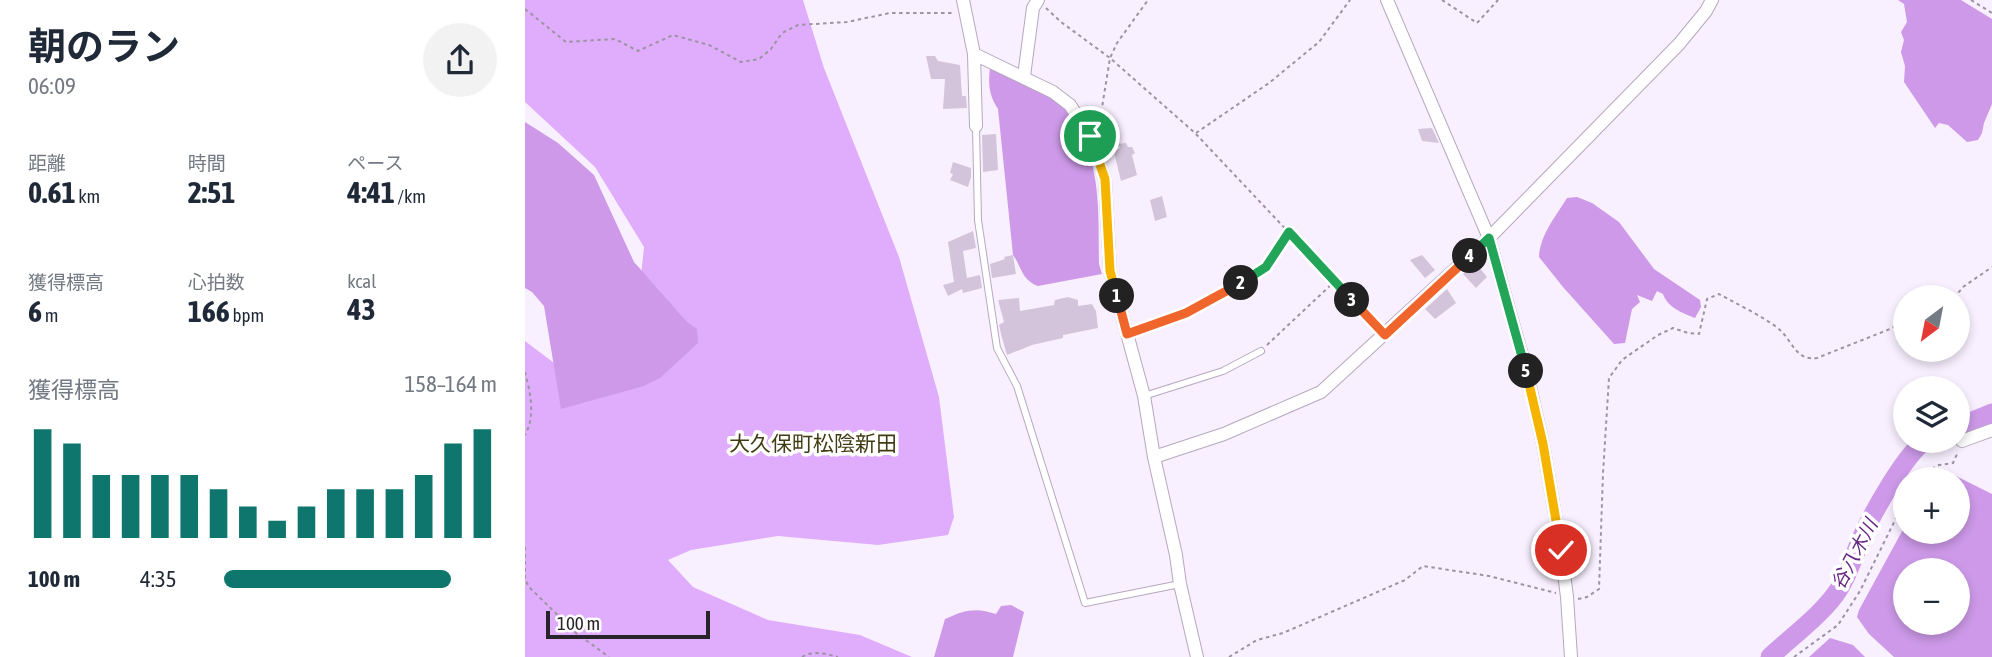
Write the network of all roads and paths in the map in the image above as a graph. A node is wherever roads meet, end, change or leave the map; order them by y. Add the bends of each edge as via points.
1 (963, 0) edge
2 (1148, 0) edge
3 (1349, 0) edge
4 (1387, 0) edge
5 (1443, 0) edge
6 (1498, 0) edge
7 (1712, 0) edge
8 (1971, 0) edge
9 (1042, 4) edge
10 (525, 9) edge
11 (967, 13) junction
12 (1992, 13) edge
13 (974, 54) junction
14 (1110, 58) junction
15 (1024, 76) junction
16 (976, 126) joint
17 (1098, 126) dead end
18 (1195, 133) junction
19 (1289, 232) junction
20 (1489, 238) junction
21 (1992, 267) edge
22 (1247, 280) joint
23 (1335, 281) junction
24 (1966, 285) edge
25 (1893, 328) edge
26 (1127, 334) junction
27 (1385, 335) junction
28 (1261, 351) joint
29 (525, 372) edge
30 (1145, 397) junction
31 (1992, 430) edge
32 (525, 435) edge
33 (1970, 438) edge
34 (1957, 453) edge
35 (1154, 457) junction
36 (1935, 467) edge
37 (1893, 524) edge
38 (525, 547) edge
39 (525, 579) edge
40 (1179, 584) junction
41 (1567, 597) junction
42 (609, 657) edge
43 (801, 657) edge
44 (838, 657) edge
45 (1197, 657) edge
46 (1229, 657) edge
47 (1571, 657) edge
48 (1794, 657) edge

1 - 11 street
2 - 14 path
3 - 18 path via 1319,42
4 - 20 street
5 - 6 path via 1477,23
7 - 20 street via 1679,44
8 - 12 path
9 - 14 path
9 - 15 street via 1033,8
10 - 11 path via 566,42 615,39 638,51 673,35 709,45 741,62 759,59 782,33 798,25 890,13
11 - 13 street
13 - 15 street
13 - 16 street
14 - 17 path
14 - 18 path
15 - 26 street via 1070,105 1090,136 1105,179 1110,271
16 - 40 lane via 978,220 997,348 1017,386 1085,603
18 - 19 path
19 - 22 path via 1266,267
19 - 23 path
20 - 27 street
20 - 41 street via 1539,423
21 - 24 path
22 - 26 lane via 1186,313
23 - 27 path
23 - 28 path
25 - 41 path via 1807,359 1779,329 1719,294 1707,299 1699,334 1673,328 1622,360 1609,378 1599,589 1587,597
26 - 30 street
27 - 35 street via 1321,392 1224,435
28 - 30 lane via 1223,371
29 - 32 path via 531,394
30 - 35 street
31 - 33 street
34 - 36 path via 1953,463
35 - 40 street
37 - 48 path via 1838,625
38 - 39 path
39 - 42 path via 576,633
40 - 45 street
41 - 46 path via 1489,576 1423,566 1405,580 1257,640
41 - 47 street
43 - 44 path via 808,653

